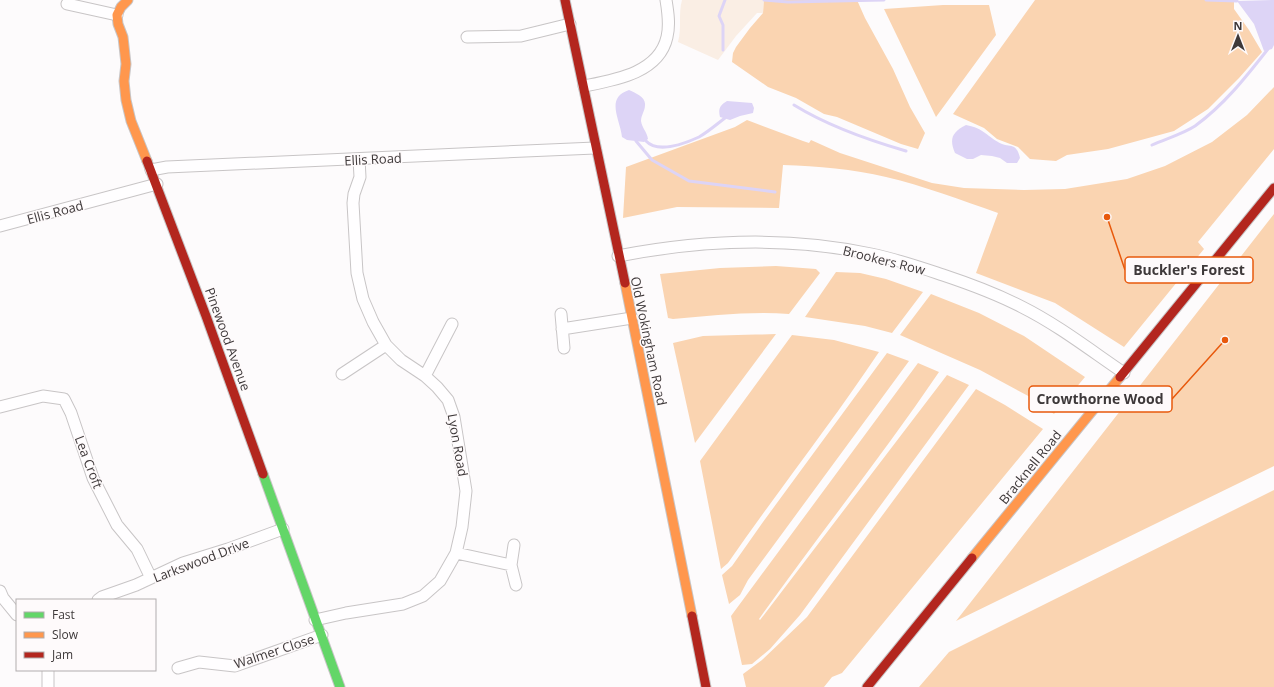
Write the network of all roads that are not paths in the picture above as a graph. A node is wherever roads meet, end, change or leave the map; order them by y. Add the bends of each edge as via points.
1 (128, 0) edge
2 (565, 0) edge
3 (666, 0) edge
4 (67, 4) dead end
5 (117, 15) junction
6 (570, 24) junction
7 (468, 38) dead end
8 (584, 86) junction
9 (595, 148) junction
10 (359, 159) junction
11 (151, 170) junction
12 (156, 184) junction
13 (1274, 188) edge
14 (0, 226) edge
15 (618, 256) junction
16 (561, 314) dead end
17 (632, 318) junction
18 (452, 324) dead end
19 (562, 329) junction
20 (386, 345) junction
21 (564, 348) dead end
22 (1124, 373) junction
23 (342, 374) dead end
24 (425, 376) junction
25 (0, 407) edge
26 (283, 529) junction
27 (514, 545) dead end
28 (456, 553) junction
29 (511, 565) junction
30 (151, 578) junction
31 (516, 585) dead end
32 (0, 591) edge
33 (99, 599) edge
34 (16, 614) edge
35 (315, 620) junction
36 (322, 635) junction
37 (178, 668) dead end
38 (48, 671) edge
39 (48, 687) edge
40 (340, 687) edge
41 (706, 687) edge
42 (867, 687) edge

1 - 5 street
2 - 6 street, Old Wokingham Road
3 - 8 street via 669,15 668,36 656,58 640,70
4 - 5 street
5 - 11 street, Pinewood Avenue via 126,64 126,100 131,122
6 - 7 street via 521,36
6 - 8 street, Old Wokingham Road
8 - 9 street, Old Wokingham Road
9 - 10 street, Ellis Road
9 - 15 street, Old Wokingham Road
10 - 11 street, Ellis Road via 167,167
10 - 20 street, Lyon Road via 360,177 353,203 357,273 363,299
11 - 12 street, Pinewood Avenue
12 - 14 street, Ellis Road
12 - 26 street, Pinewood Avenue
13 - 22 street, Bracknell Road
15 - 17 street, Old Wokingham Road
15 - 22 street, Brookers Row via 699,244 737,242 798,244 843,249 902,261 994,293 1023,307 1072,336
16 - 19 street
17 - 19 street
17 - 41 street, Old Wokingham Road
18 - 24 street
19 - 21 street
20 - 23 street
20 - 24 street, Lyon Road via 401,360
22 - 42 street, Bracknell Road
24 - 28 street, Lyon Road via 448,400 454,417 466,491
25 - 30 street, Lea Croft via 43,396 64,399 71,412 93,478 118,525 137,549
26 - 30 street, Larkswood Drive via 183,563
26 - 35 street, Pinewood Avenue
27 - 29 street
28 - 29 street
28 - 35 street, Lyon Road via 440,581 423,596 403,604
29 - 31 street
30 - 33 street, Larkswood Drive
32 - 34 street
35 - 36 street, Pinewood Avenue
36 - 37 street, Walmer Close via 235,666 199,662
36 - 40 street, Pinewood Avenue
38 - 39 street

